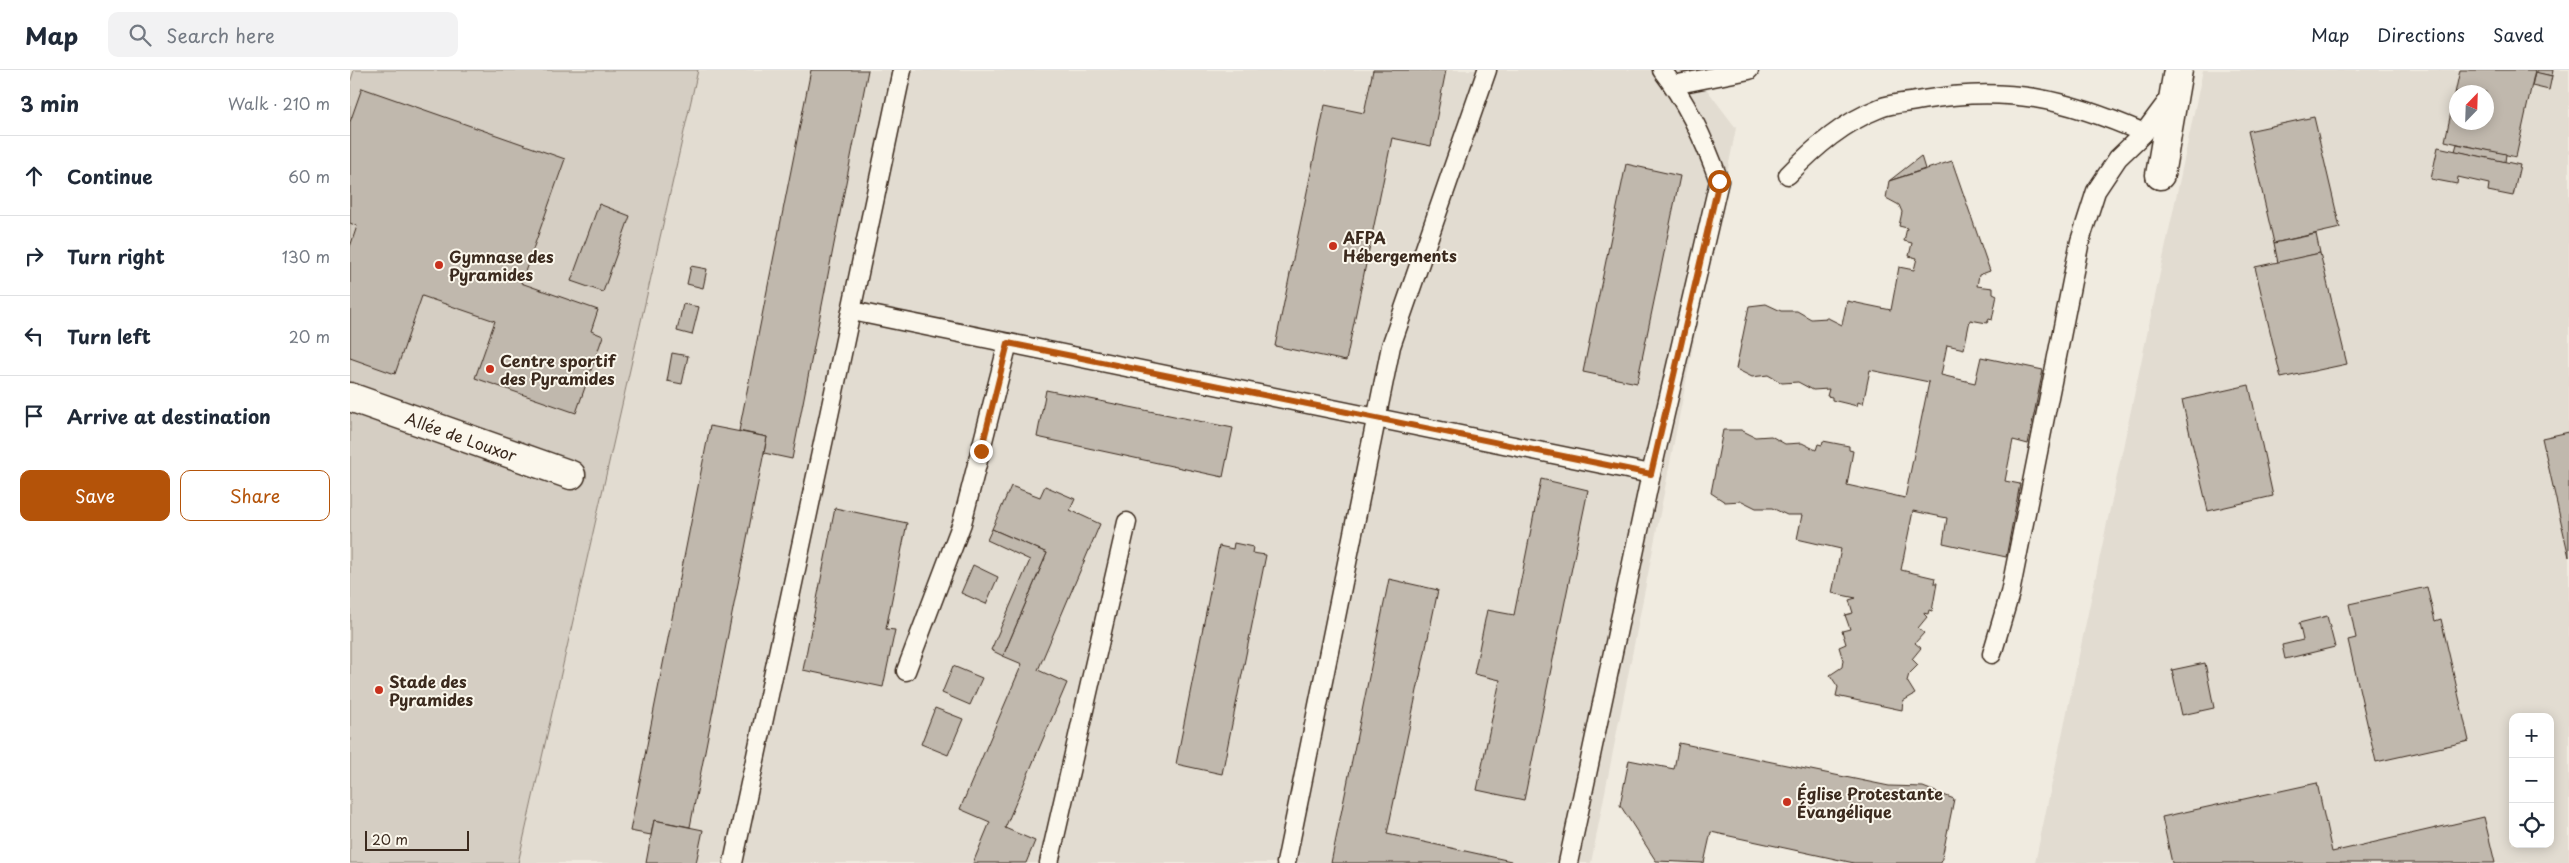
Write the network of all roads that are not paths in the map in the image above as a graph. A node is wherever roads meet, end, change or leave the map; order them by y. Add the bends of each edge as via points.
1 (902, 70) edge
2 (1487, 70) edge
3 (1662, 70) edge
4 (1749, 70) edge
5 (2176, 81) edge
6 (1673, 85) junction
7 (2144, 133) junction
8 (1788, 175) dead end
9 (2160, 175) dead end
10 (852, 311) junction
11 (1008, 343) junction
12 (350, 398) edge
13 (1376, 418) junction
14 (1651, 474) junction
15 (571, 475) dead end
16 (1127, 522) dead end
17 (1992, 654) dead end
18 (906, 671) dead end
19 (733, 863) edge
20 (1049, 863) edge
21 (1286, 863) edge
22 (1568, 863) edge

1 - 10 lane
2 - 13 lane via 1391,346
3 - 6 lane
4 - 6 lane
5 - 7 lane
5 - 9 street
6 - 14 lane via 1705,139 1719,181
7 - 8 lane via 2043,98 1984,93 1948,96 1881,108 1837,130
7 - 17 lane via 2118,158 2096,191 2080,241 2010,593
10 - 11 lane
10 - 19 lane
11 - 13 lane
11 - 18 lane via 962,523
12 - 15 street, Allée de Louxor
13 - 14 lane
13 - 21 lane
14 - 22 lane
16 - 20 lane

